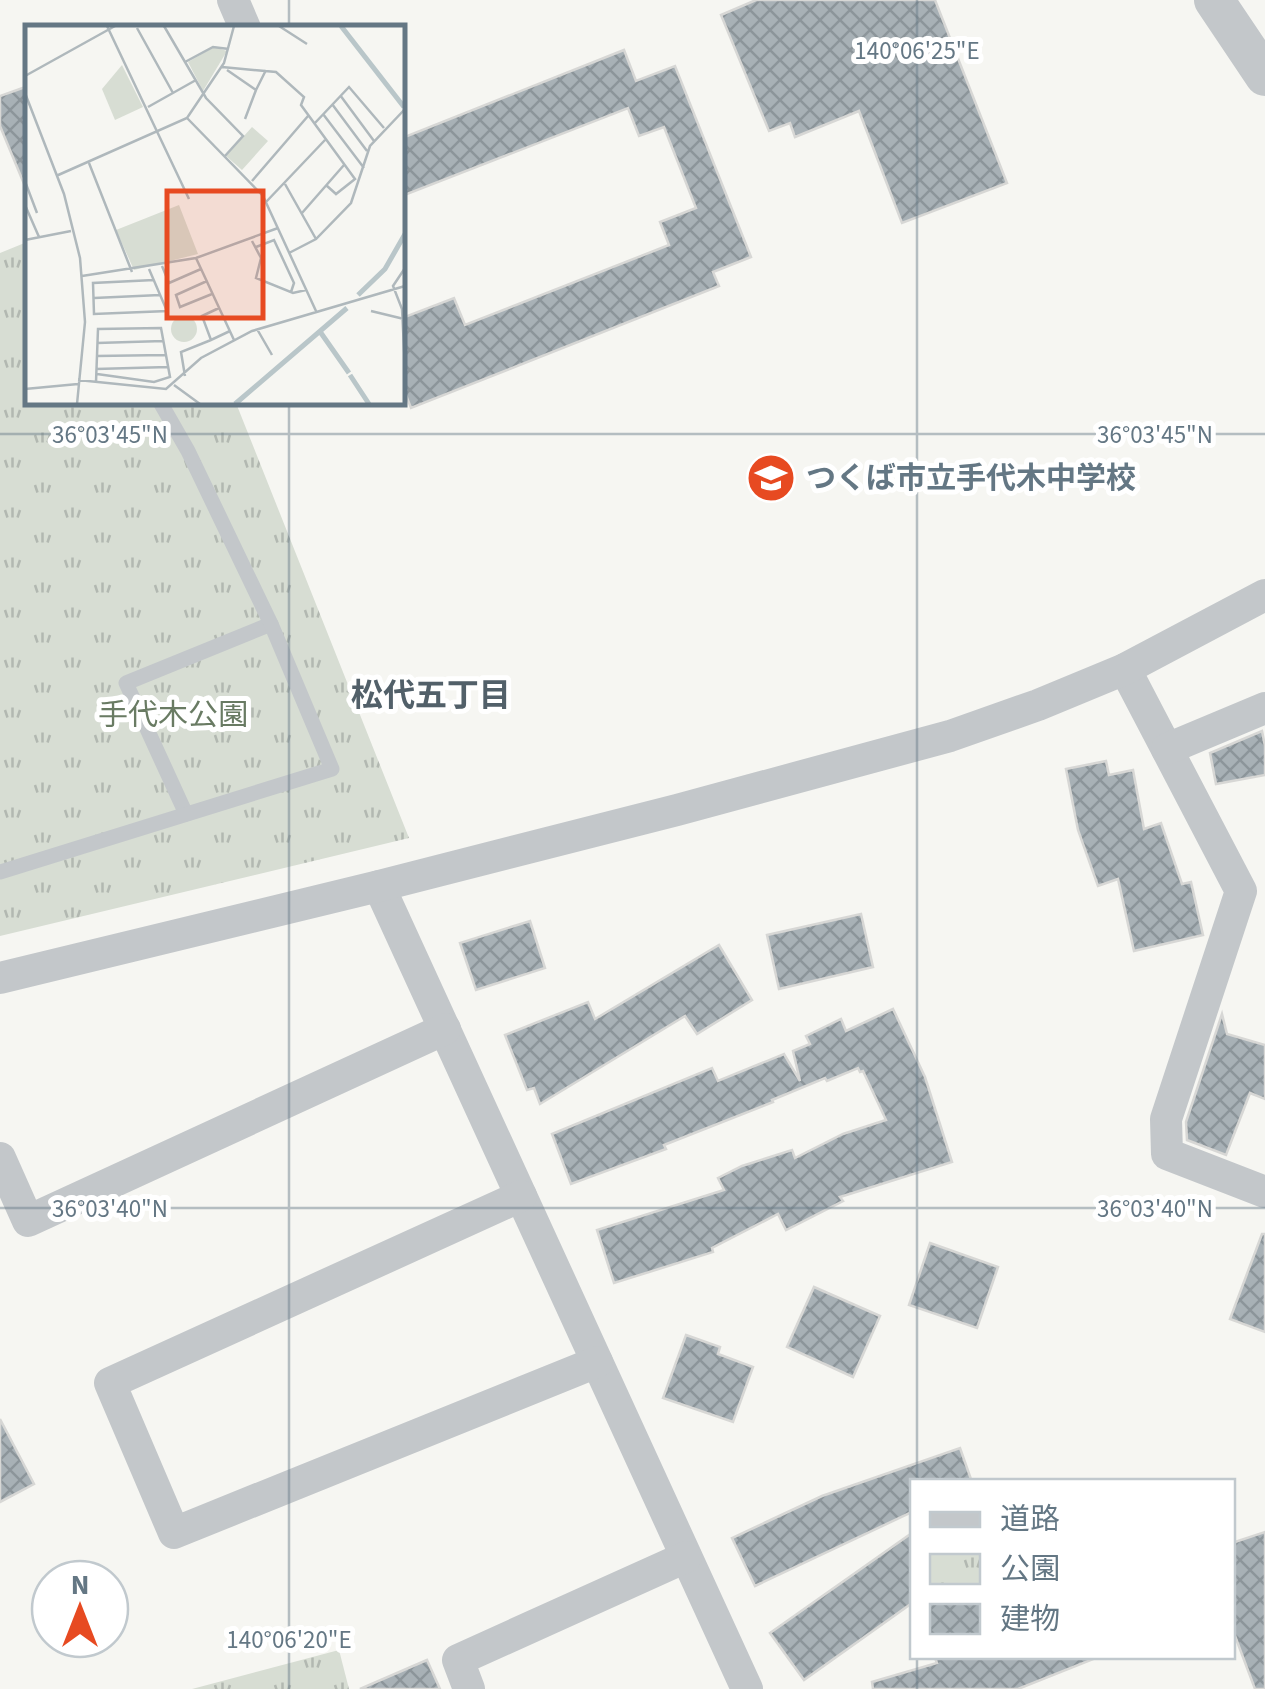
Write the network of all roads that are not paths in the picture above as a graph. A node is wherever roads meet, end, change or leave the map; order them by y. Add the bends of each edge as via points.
1 (233, 0) edge
2 (1214, 0) edge
3 (244, 25) edge
4 (1265, 76) edge
5 (162, 405) edge
6 (1265, 595) edge
7 (271, 624) junction
8 (1126, 669) junction
9 (1265, 708) edge
10 (1167, 749) junction
11 (186, 814) junction
12 (0, 872) edge
13 (380, 886) junction
14 (0, 978) edge
15 (444, 1029) junction
16 (0, 1158) edge
17 (1265, 1192) edge
18 (521, 1196) junction
19 (597, 1362) junction
20 (686, 1556) junction
21 (469, 1689) edge
22 (747, 1689) edge

1 - 3 street
2 - 4 street
5 - 7 lane
6 - 8 street
7 - 11 lane via 126,684
7 - 11 lane via 332,769
8 - 10 street
8 - 13 street via 950,736
9 - 10 street
10 - 17 street via 1241,891 1166,1119 1168,1154
11 - 12 lane
13 - 14 street
13 - 15 street
15 - 16 street via 28,1220
15 - 18 street
18 - 19 street
18 - 19 street via 110,1383 174,1532
19 - 20 street
20 - 21 street via 458,1660
20 - 22 street

